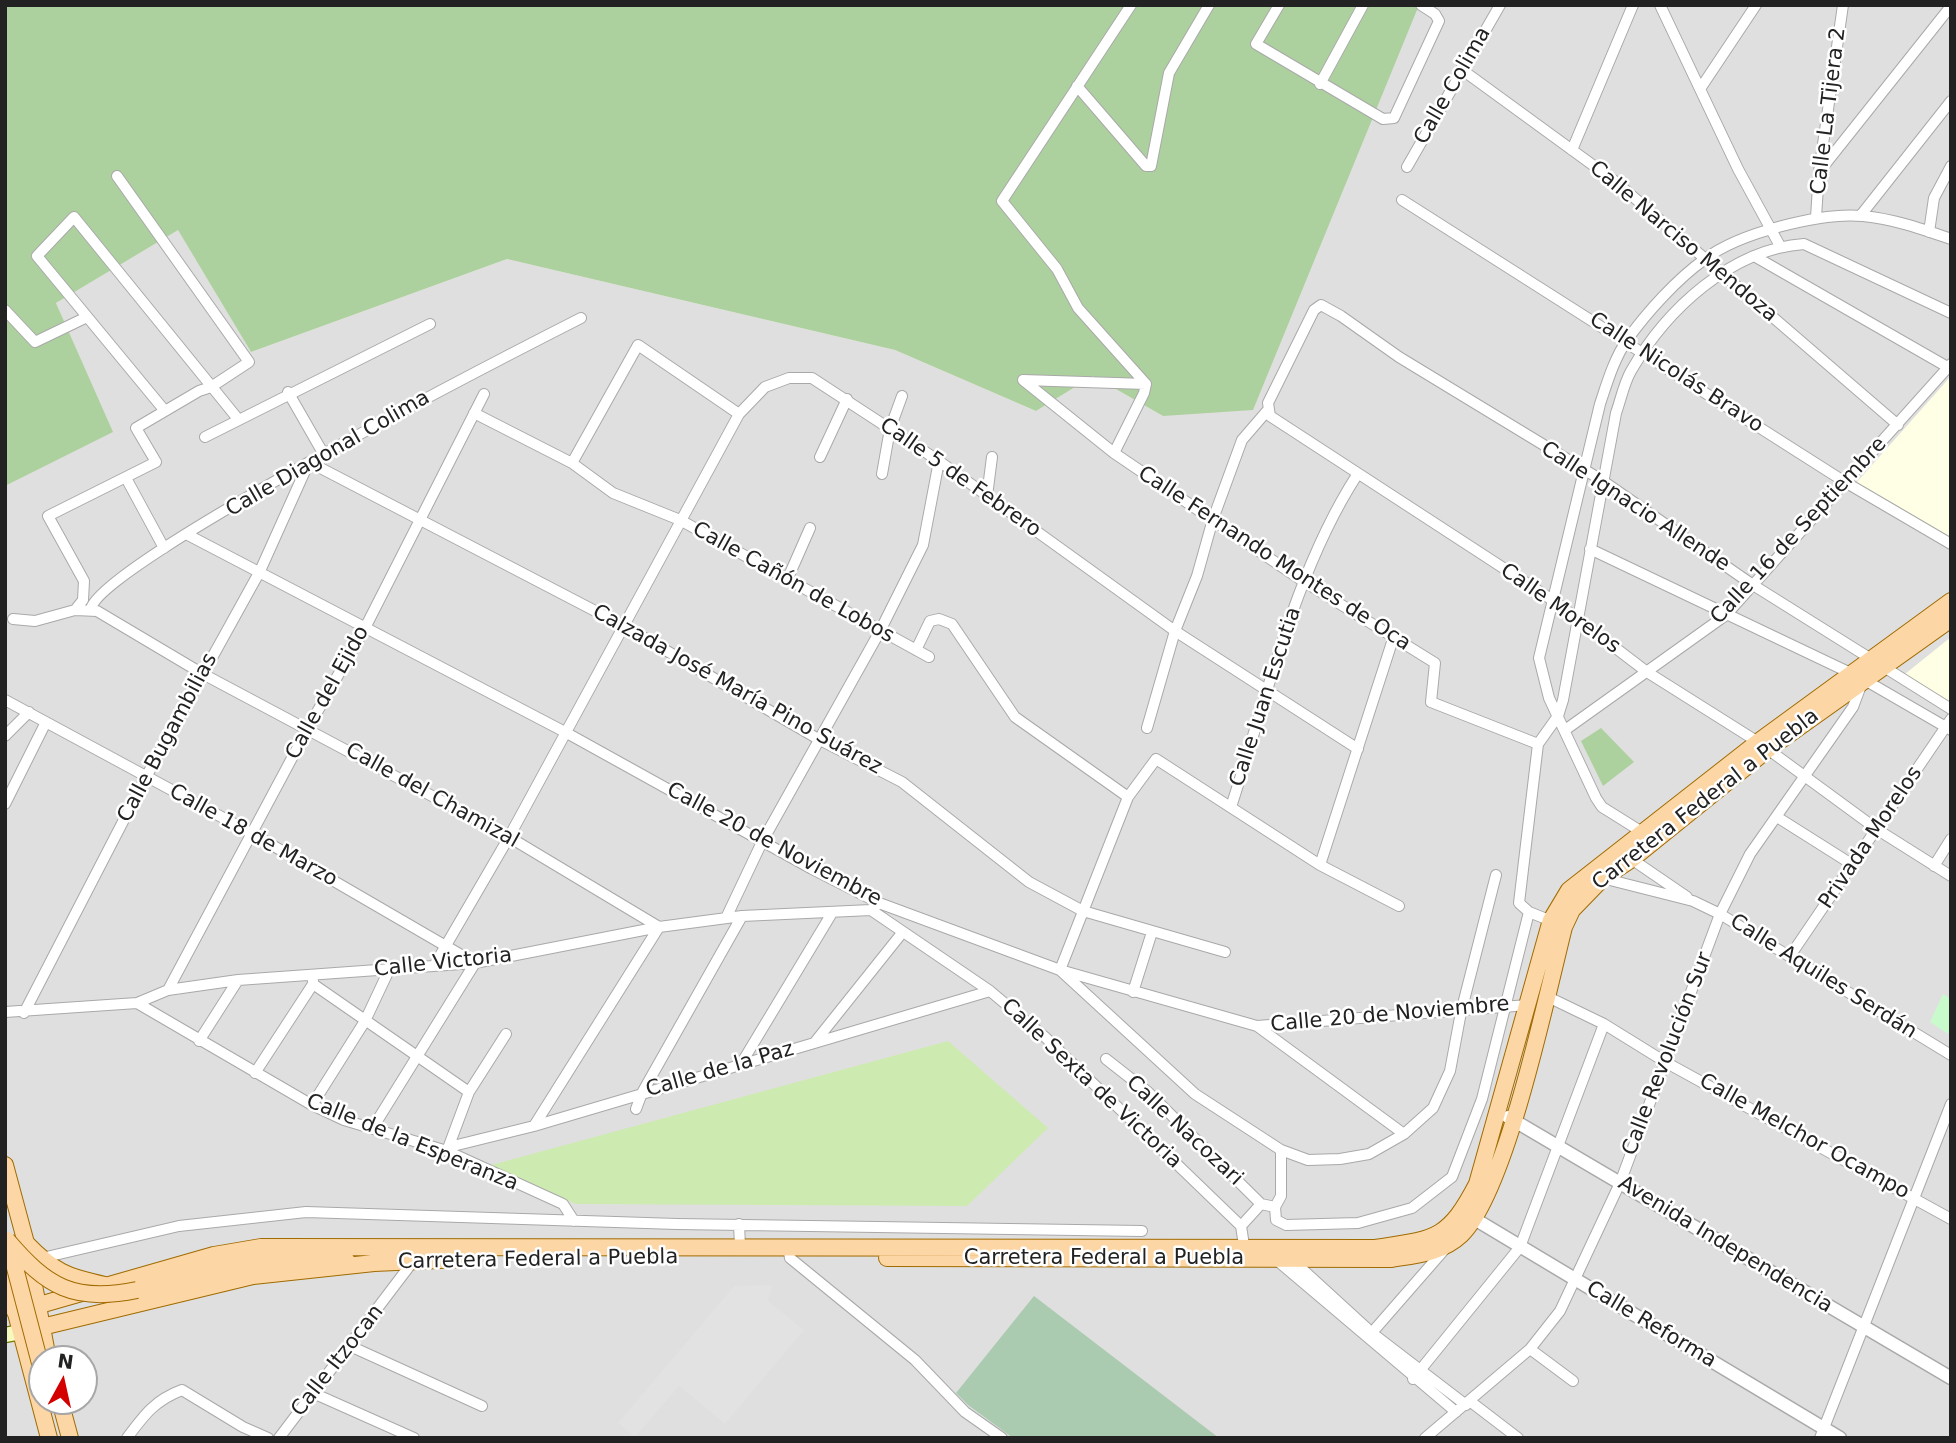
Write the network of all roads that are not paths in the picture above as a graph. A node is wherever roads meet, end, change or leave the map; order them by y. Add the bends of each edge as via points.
1 (1131, 5) edge
2 (1209, 5) edge
3 (1279, 5) edge
4 (1363, 5) edge
5 (1421, 5) edge
6 (1500, 5) edge
7 (1633, 5) edge
8 (1660, 5) edge
9 (1755, 5) edge
10 (1843, 5) edge
11 (1951, 6) edge
12 (1461, 69) junction
13 (1320, 84) junction
14 (1077, 86) junction
15 (1700, 89) junction
16 (1951, 100) edge
17 (1572, 150) junction
18 (1951, 166) edge
19 (1407, 167) dead end
20 (1819, 172) junction
21 (117, 176) dead end
22 (1402, 200) dead end
23 (1861, 215) junction
24 (1816, 217) junction
25 (1771, 229) junction
26 (1928, 232) junction
27 (1951, 239) edge
28 (1780, 246) junction
29 (1754, 256) junction
30 (1706, 257) junction
31 (1724, 274) junction
32 (5, 310) edge
33 (1951, 313) edge
34 (87, 317) junction
35 (581, 318) dead end
36 (430, 324) dead end
37 (1627, 340) junction
38 (1644, 352) junction
39 (1950, 367) edge
40 (1146, 384) junction
41 (211, 387) junction
42 (288, 392) junction
43 (484, 394) dead end
44 (902, 396) dead end
45 (847, 399) junction
46 (165, 411) junction
47 (1267, 411) junction
48 (474, 413) junction
49 (739, 414) junction
50 (238, 419) junction
51 (1898, 425) junction
52 (890, 429) junction
53 (205, 437) dead end
54 (323, 453) junction
55 (1114, 453) junction
56 (820, 457) dead end
57 (992, 457) dead end
58 (940, 461) junction
59 (309, 462) junction
60 (572, 463) junction
61 (1583, 471) junction
62 (882, 474) dead end
63 (1357, 475) junction
64 (126, 478) junction
65 (1603, 481) junction
66 (1845, 482) junction
67 (987, 496) junction
68 (1213, 519) junction
69 (680, 520) junction
70 (418, 521) junction
71 (810, 528) dead end
72 (188, 535) junction
73 (1951, 544) edge
74 (164, 548) junction
75 (1590, 549) junction
76 (260, 571) junction
77 (788, 579) junction
78 (1303, 581) junction
79 (1753, 585) junction
80 (1554, 601) junction
81 (1951, 601) edge
82 (91, 609) junction
83 (75, 610) junction
84 (1726, 615) junction
85 (1577, 618) junction
86 (13, 619) dead end
87 (1951, 619) edge
88 (366, 626) junction
89 (624, 626) junction
90 (880, 631) junction
91 (1174, 631) junction
92 (1393, 639) junction
93 (916, 650) junction
94 (929, 657) dead end
95 (1880, 662) junction
96 (1647, 672) junction
97 (203, 674) junction
98 (1857, 676) junction
99 (1269, 692) junction
100 (5, 700) edge
101 (1951, 709) edge
102 (29, 712) junction
103 (1558, 716) junction
104 (46, 722) junction
105 (1949, 726) edge
106 (308, 728) junction
107 (1147, 728) dead end
108 (1565, 730) junction
109 (565, 732) junction
110 (5, 736) edge
111 (820, 740) junction
112 (1538, 744) junction
113 (1763, 746) junction
114 (1358, 749) junction
115 (146, 777) junction
116 (1804, 778) junction
117 (1128, 797) junction
118 (5, 804) edge
119 (1231, 807) junction
120 (1777, 817) junction
121 (1878, 830) junction
122 (1642, 832) junction
123 (253, 834) junction
124 (509, 837) junction
125 (1951, 839) edge
126 (762, 842) junction
127 (1626, 853) junction
128 (1320, 865) junction
129 (1853, 865) junction
130 (1934, 866) junction
131 (1598, 873) junction
132 (1496, 875) dead end
133 (1951, 876) edge
134 (1693, 901) junction
135 (875, 906) junction
136 (1399, 906) dead end
137 (1083, 911) junction
138 (1529, 912) junction
139 (832, 913) junction
140 (1720, 914) junction
141 (741, 916) junction
142 (726, 918) junction
143 (1557, 923) junction
144 (659, 927) junction
145 (1152, 932) junction
146 (902, 933) junction
147 (447, 945) junction
148 (1225, 952) dead end
149 (1790, 956) junction
150 (475, 963) junction
151 (434, 966) junction
152 (389, 970) junction
153 (1060, 970) junction
154 (313, 979) junction
155 (238, 980) junction
156 (168, 990) junction
157 (990, 991) junction
158 (1133, 992) junction
159 (1546, 996) junction
160 (137, 1003) junction
161 (1506, 1005) junction
162 (1528, 1005) junction
163 (5, 1012) edge
164 (1461, 1012) junction
165 (24, 1013) junction
166 (365, 1021) junction
167 (1604, 1024) junction
168 (1257, 1026) junction
169 (506, 1034) dead end
170 (200, 1041) junction
171 (814, 1042) junction
172 (1951, 1055) edge
173 (417, 1058) junction
174 (1106, 1059) dead end
175 (1667, 1063) junction
176 (741, 1064) junction
177 (255, 1073) junction
178 (468, 1092) junction
179 (642, 1093) junction
180 (1951, 1104) edge
181 (312, 1105) junction
182 (636, 1109) dead end
183 (1506, 1116) junction
184 (534, 1126) junction
185 (372, 1129) junction
186 (1404, 1134) junction
187 (1557, 1146) junction
188 (448, 1149) junction
189 (1281, 1150) junction
190 (5, 1165) edge
191 (1619, 1183) junction
192 (1914, 1197) junction
193 (1261, 1204) junction
194 (1275, 1208) junction
195 (1469, 1215) junction
196 (1951, 1219) edge
197 (574, 1220) junction
198 (739, 1224) junction
199 (1241, 1226) junction
200 (1142, 1231) dead end
201 (6, 1238) edge
202 (25, 1240) junction
203 (1448, 1245) junction
204 (740, 1247) junction
205 (1520, 1247) junction
206 (789, 1253) junction
207 (1245, 1253) junction
208 (1278, 1253) junction
209 (1310, 1253) junction
210 (414, 1256) junction
211 (41, 1258) junction
212 (374, 1263) junction
213 (5, 1272) edge
214 (1575, 1280) junction
215 (101, 1288) junction
216 (36, 1307) junction
217 (117, 1308) junction
218 (10, 1313) edge
219 (99, 1313) junction
220 (41, 1327) junction
221 (1863, 1327) junction
222 (13, 1334) edge
223 (1369, 1336) junction
224 (37, 1345) edge
225 (42, 1345) edge
226 (350, 1346) junction
227 (28, 1348) edge
228 (1530, 1349) junction
229 (1417, 1375) junction
230 (1951, 1378) edge
231 (1573, 1381) dead end
232 (313, 1393) junction
233 (1469, 1403) junction
234 (482, 1406) dead end
235 (1456, 1412) junction
236 (47, 1415) edge
237 (54, 1415) edge
238 (64, 1415) edge
239 (1823, 1433) edge
240 (49, 1438) edge
241 (60, 1438) edge
242 (70, 1438) edge
243 (127, 1438) edge
244 (268, 1438) edge
245 (279, 1438) edge
246 (414, 1438) edge
247 (1002, 1438) edge
248 (1425, 1438) edge
249 (1518, 1438) edge
250 (1840, 1438) edge

1 - 14 street
2 - 14 street via 1169,72 1151,166 1146,166
3 - 13 street via 1256,44
4 - 13 street
5 - 13 street via 1439,21 1394,118 1383,119
6 - 12 street, Calle Colima
7 - 17 street
8 - 15 street
9 - 15 street
10 - 20 street, Calle La Tijera 2
11 - 20 street
12 - 17 street, Calle Narciso Mendoza
12 - 19 street, Calle Colima
14 - 40 street via 1002,201 1058,269 1078,308
15 - 25 street
16 - 23 street
17 - 30 street, Calle Narciso Mendoza
18 - 26 street via 1934,198
20 - 24 street, Calle La Tijera 2
21 - 41 street via 248,362
22 - 37 street, Calle Nicolás Bravo
23 - 24 street
23 - 26 street
24 - 25 street
25 - 28 street
25 - 30 street
26 - 27 street
28 - 29 street
28 - 33 street via 1804,244
29 - 31 street
29 - 39 street
30 - 31 street, Calle Narciso Mendoza
30 - 37 street
31 - 38 street via 1670,316
31 - 51 street, Calle Narciso Mendoza
32 - 34 street via 35,342
34 - 41 street via 37,256 74,217
34 - 46 street
35 - 54 street, Calle Diagonal Colima
36 - 42 street
37 - 38 street, Calle Nicolás Bravo
37 - 61 street via 1611,372
38 - 65 street via 1629,374 1616,412
38 - 66 street, Calle Nicolás Bravo
39 - 51 street, Calle 16 de Septiembre
40 - 55 street
40 - 55 street, Calle Fernando Montes de Oca via 1023,380
41 - 46 street
41 - 50 street
42 - 50 street
42 - 54 street
43 - 48 street, Calle del Ejido
44 - 52 street
45 - 49 street, Calle 5 de Febrero via 812,378 789,378 765,387
45 - 52 street, Calle 5 de Febrero
45 - 56 street
46 - 64 street via 136,428 156,462
47 - 61 street, Calle Ignacio Allende via 1319,306
47 - 63 street, Calle Morelos
47 - 68 street via 1242,440
48 - 60 street, Calle Cañón de Lobos
48 - 70 street, Calle del Ejido
49 - 60 street via 638,345
49 - 69 street, Calle 5 de Febrero
50 - 53 street
51 - 66 street, Calle 16 de Septiembre
52 - 58 street, Calle 5 de Febrero
52 - 62 street
54 - 59 street, Calle Diagonal Colima
55 - 68 street, Calle Fernando Montes de Oca
57 - 67 street
58 - 67 street, Calle 5 de Febrero
58 - 90 street via 923,545
59 - 70 street, Calzada José María Pino Suárez
59 - 72 street, Calle Diagonal Colima
59 - 76 street, Calle Bugambilias
60 - 69 street, Calle Cañón de Lobos via 613,493
61 - 65 street, Calle Ignacio Allende
61 - 80 street
63 - 78 street, Calle Juan Escutia via 1333,512
63 - 80 street, Calle Morelos
64 - 74 street
64 - 83 street via 48,516 84,580 83,600
65 - 75 street
65 - 79 street, Calle Ignacio Allende
66 - 73 street, Calle Nicolás Bravo
66 - 79 street, Calle 16 de Septiembre
67 - 91 street, Calle 5 de Febrero
68 - 78 street, Calle Fernando Montes de Oca
68 - 91 street via 1197,576
69 - 77 street, Calle Cañón de Lobos
69 - 89 street, Calle 5 de Febrero
70 - 88 street, Calle del Ejido
70 - 89 street, Calzada José María Pino Suárez
71 - 77 street
72 - 74 street, Calle Diagonal Colima
72 - 76 street, Calle 20 de Noviembre
74 - 82 street, Calle Diagonal Colima via 98,594
75 - 84 street
75 - 85 street
76 - 88 street, Calle 20 de Noviembre
76 - 97 street, Calle Bugambilias
77 - 90 street, Calle Cañón de Lobos
78 - 92 street, Calle Fernando Montes de Oca
78 - 99 street, Calle Juan Escutia
79 - 84 street, Calle 16 de Septiembre
79 - 95 street, Calle Ignacio Allende
80 - 85 street, Calle Morelos
80 - 103 street via 1539,658
81 - 95 main road
82 - 83 street
82 - 97 street, Calle del Chamizal
83 - 86 street via 46,620
84 - 96 street, Calle 16 de Septiembre
84 - 98 street
85 - 96 street, Calle Morelos
85 - 103 street
87 - 95 main road
88 - 106 street, Calle del Ejido
88 - 109 street, Calle 20 de Noviembre
89 - 109 street, Calle 5 de Febrero
89 - 111 street, Calzada José María Pino Suárez
90 - 93 street, Calle Cañón de Lobos
90 - 111 street
91 - 99 street, Calle 5 de Febrero
91 - 107 street
92 - 112 street, Calle Fernando Montes de Oca via 1435,663 1431,702
92 - 114 street
93 - 94 street
93 - 117 street, Calle Cañón de Lobos via 930,621 939,618 951,624 1015,717
95 - 98 main road, Carretera Federal a Puebla
95 - 101 street, Calle Ignacio Allende
96 - 108 street, Calle 16 de Septiembre
96 - 113 street, Calle Morelos
97 - 106 street, Calle del Chamizal
97 - 115 street, Calle Bugambilias
98 - 105 street
98 - 113 main road, Carretera Federal a Puebla
98 - 116 street, Calle Revolución Sur via 1853,707
99 - 114 street, Calle 5 de Febrero
99 - 119 street, Calle Juan Escutia
100 - 102 street, Calle 18 de Marzo
102 - 104 street, Calle 18 de Marzo
102 - 110 street
103 - 108 street
103 - 112 street
104 - 115 street, Calle 18 de Marzo
104 - 118 street
105 - 121 street, Privada Morelos
106 - 123 street, Calle del Ejido
106 - 124 street, Calle del Chamizal
108 - 122 street via 1602,807
109 - 124 street, Calle 5 de Febrero
109 - 126 street, Calle 20 de Noviembre
111 - 126 street
111 - 137 street, Calzada José María Pino Suárez via 902,782 1030,882
112 - 138 street via 1520,902
113 - 116 street, Calle Morelos
113 - 122 main road, Carretera Federal a Puebla
113 - 127 main road, Carretera Federal a Puebla
114 - 128 street
115 - 123 street, Calle 18 de Marzo
115 - 165 street, Calle Bugambilias
116 - 120 street, Calle Revolución Sur
116 - 121 street, Calle Morelos
117 - 119 street via 1156,759
117 - 137 street
119 - 128 street
120 - 129 street
120 - 140 street, Calle Revolución Sur via 1750,854
121 - 129 street, Privada Morelos
121 - 130 street, Calle Morelos
122 - 127 main road, Carretera Federal a Puebla
123 - 147 street, Calle 18 de Marzo
123 - 156 street, Calle del Ejido
124 - 144 street, Calle del Chamizal
124 - 147 street, Calle 5 de Febrero
125 - 130 street
126 - 135 street, Calle 20 de Noviembre
126 - 142 street
127 - 131 main road, Carretera Federal a Puebla
127 - 134 street, Calle Aquiles Serdán
128 - 136 street
129 - 149 street, Privada Morelos
130 - 133 street, Calle Morelos
131 - 134 street, Calle Aquiles Serdán
131 - 143 main road, Carretera Federal a Puebla via 1572,911
132 - 164 street
134 - 140 street, Calle Aquiles Serdán
135 - 139 street, Calle Victoria
135 - 146 street, Calle Sexta de Victoria
135 - 153 street, Calle 20 de Noviembre
137 - 145 street, Calzada José María Pino Suárez
137 - 153 street
138 - 143 street
138 - 161 street
139 - 141 street, Calle Victoria
139 - 176 street
140 - 149 street, Calle Aquiles Serdán
140 - 175 street, Calle Revolución Sur
141 - 142 street, Calle Victoria
141 - 179 street
142 - 144 street, Calle Victoria
143 - 159 main road, Carretera Federal a Puebla
143 - 162 main road, Carretera Federal a Puebla
144 - 150 street, Calle Victoria
144 - 184 street
145 - 148 street, Calzada José María Pino Suárez
145 - 158 street
146 - 157 street, Calle Sexta de Victoria
146 - 171 street
147 - 150 street, Calle 18 de Marzo
147 - 151 street, Calle 5 de Febrero
149 - 172 street, Calle Aquiles Serdán
150 - 151 street, Calle Victoria
150 - 173 street
151 - 152 street, Calle Victoria
152 - 154 street, Calle Victoria
152 - 166 street
153 - 158 street, Calle 20 de Noviembre
153 - 189 street via 1195,1094
154 - 155 street, Calle Victoria
154 - 166 street
154 - 177 street
155 - 156 street, Calle Victoria
155 - 170 street
156 - 160 street, Calle Victoria
157 - 171 street, Calle de la Paz
157 - 199 street, Calle Sexta de Victoria via 1045,1037
158 - 168 street, Calle 20 de Noviembre
159 - 167 street, Calle Melchor Ocampo
159 - 183 main road, Carretera Federal a Puebla
160 - 165 street, Calle Victoria
160 - 170 street, Calle de la Esperanza
161 - 162 street, Calle 20 de Noviembre
161 - 164 street, Calle 20 de Noviembre
161 - 194 street via 1482,1099 1452,1177 1412,1208 1358,1223 1286,1225 1276,1220
162 - 183 main road, Carretera Federal a Puebla
163 - 165 street, Calle Victoria
164 - 168 street, Calle 20 de Noviembre
164 - 186 street via 1450,1071 1433,1108
166 - 173 street
166 - 181 street
167 - 175 street, Calle Melchor Ocampo
167 - 187 street
168 - 186 street
169 - 178 street
170 - 177 street, Calle de la Esperanza
171 - 176 street, Calle de la Paz
173 - 178 street
173 - 185 street
174 - 193 street, Calle Nacozari via 1148,1092
175 - 191 street, Calle Revolución Sur
175 - 192 street, Calle Melchor Ocampo
176 - 179 street, Calle de la Paz
177 - 181 street, Calle de la Esperanza
178 - 188 street
179 - 182 street
179 - 184 street, Calle de la Paz
180 - 192 street
181 - 185 street, Calle de la Esperanza
183 - 187 street, Avenida Independencia
183 - 195 main road, Carretera Federal a Puebla
184 - 188 street, Calle de la Paz
185 - 188 street, Calle de la Esperanza
186 - 189 street via 1369,1154 1340,1159 1308,1160
187 - 191 street, Avenida Independencia
187 - 205 street
188 - 197 street, Calle de la Esperanza via 563,1204
189 - 194 street via 1281,1196
190 - 202 main road
191 - 214 street, Calle Revolución Sur
191 - 221 street, Avenida Independencia
192 - 196 street, Calle Melchor Ocampo
192 - 221 street
193 - 194 street
193 - 199 street
195 - 203 main road, Carretera Federal a Puebla
195 - 205 street, Calle Reforma
195 - 209 main road, Carretera Federal a Puebla via 1423,1241
197 - 198 street
197 - 211 street via 306,1212 179,1226
198 - 200 street
198 - 204 street
199 - 207 street
201 - 202 main road
201 - 212 main road, bridge via 30,1266 62,1289 102,1295 136,1290 207,1268 281,1257
201 - 224 main road, bridge
202 - 211 main road
202 - 216 main road
203 - 209 main road, Carretera Federal a Puebla via 1391,1259
203 - 223 street
204 - 206 main road, Carretera Federal a Puebla
204 - 210 main road, Carretera Federal a Puebla
205 - 214 street, Calle Reforma
205 - 229 street
206 - 207 main road, Carretera Federal a Puebla
206 - 210 main road, Carretera Federal a Puebla
206 - 247 street via 915,1360 965,1412
207 - 208 main road, Carretera Federal a Puebla
208 - 209 main road, Carretera Federal a Puebla
208 - 223 street
208 - 223 street
210 - 212 main road, Carretera Federal a Puebla
210 - 215 main road, Carretera Federal a Puebla via 303,1245 261,1247 214,1255
210 - 226 street, Calle Itzocan
211 - 215 main road via 67,1276
212 - 217 main road, Carretera Federal a Puebla via 253,1276
213 - 218 main road
214 - 228 street, Calle Revolución Sur via 1560,1311
214 - 239 street, Calle Reforma
215 - 216 main road, Carretera Federal a Puebla
215 - 217 main road via 118,1291
215 - 219 main road via 92,1304
216 - 218 main road, Carretera Federal a Puebla
216 - 220 main road
217 - 219 main road, Carretera Federal a Puebla
218 - 222 main road
219 - 220 main road, Carretera Federal a Puebla
220 - 222 main road, Carretera Federal a Puebla
220 - 225 main road
221 - 230 street, Avenida Independencia
221 - 239 street
222 - 227 main road
223 - 229 street
226 - 232 street, Calle Itzocan
226 - 234 street
228 - 231 street
228 - 233 street, Calle Revolución Sur
229 - 233 street
229 - 235 street
232 - 245 street, Calle Itzocan
232 - 246 street
233 - 235 street, Calle Revolución Sur
233 - 249 street
235 - 248 street, Calle Revolución Sur
236 - 240 main road
237 - 241 main road
238 - 242 main road
239 - 250 street, Calle Reforma
243 - 244 street via 149,1407 182,1390

